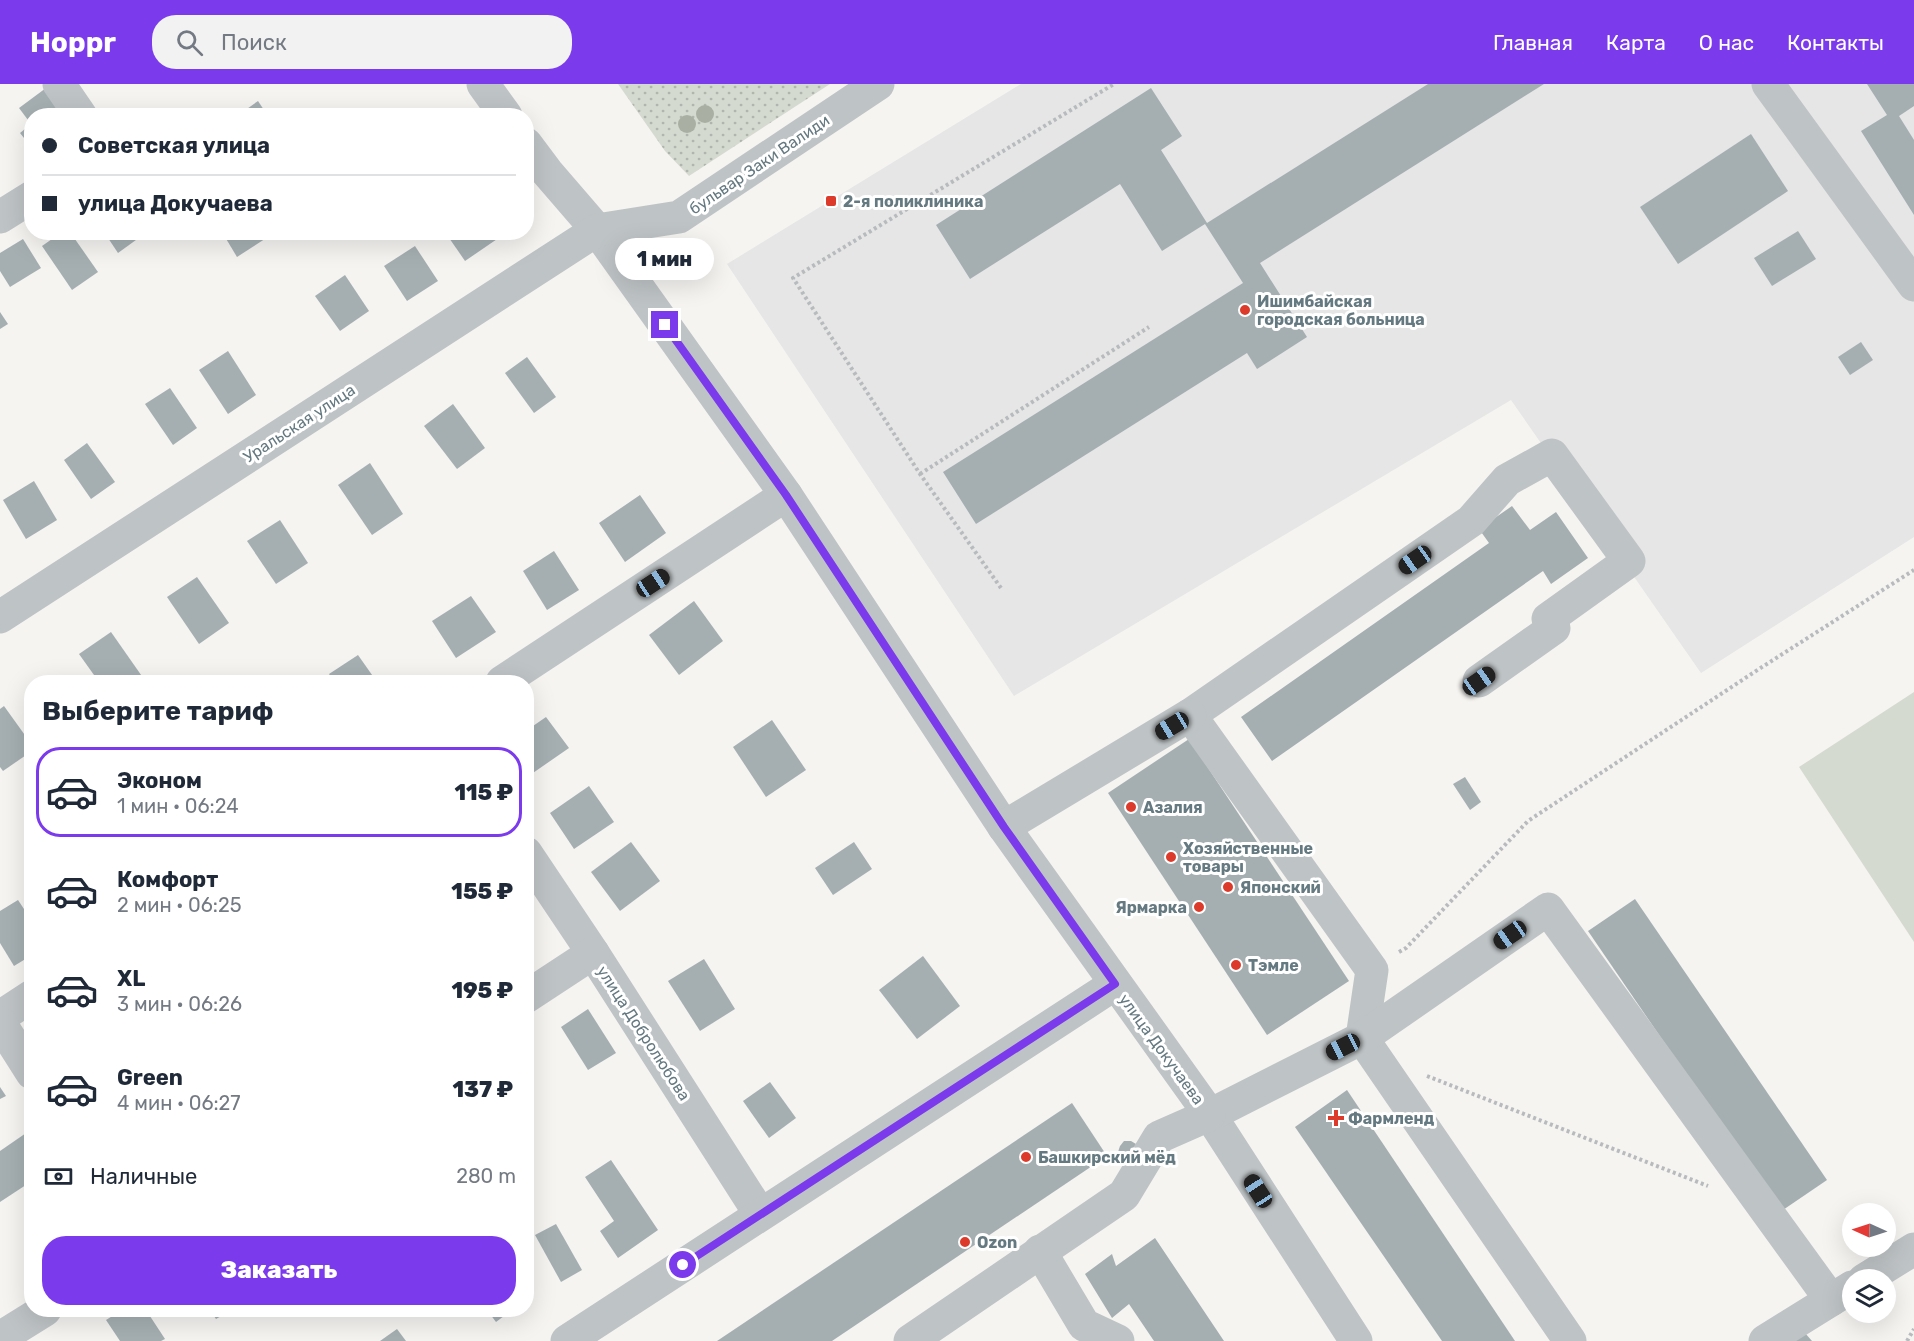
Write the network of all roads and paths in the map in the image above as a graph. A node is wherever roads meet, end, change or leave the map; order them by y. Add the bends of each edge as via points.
1 (59, 84) edge
2 (483, 84) edge
3 (878, 84) edge
4 (1114, 84) edge
5 (1768, 84) edge
6 (76, 108) edge
7 (500, 108) edge
8 (534, 155) edge
9 (24, 202) edge
10 (0, 217) edge
11 (597, 230) junction
12 (1914, 285) edge
13 (1149, 327) dead end
14 (920, 474) junction
15 (786, 495) junction
16 (1914, 570) edge
17 (1000, 588) dead end
18 (0, 617) edge
19 (513, 675) edge
20 (1479, 681) dead end
21 (1190, 715) junction
22 (1004, 827) junction
23 (534, 866) edge
24 (593, 953) junction
25 (1372, 970) junction
26 (1115, 984) junction
27 (534, 992) edge
28 (24, 1001) edge
29 (0, 1017) edge
30 (0, 1023) edge
31 (1368, 1046) junction
32 (24, 1060) edge
33 (1209, 1115) junction
34 (1709, 1186) dead end
35 (760, 1214) junction
36 (1914, 1249) edge
37 (1040, 1251) junction
38 (1882, 1269) edge
39 (1842, 1294) edge
40 (34, 1317) edge
41 (1914, 1329) edge
42 (0, 1338) edge
43 (567, 1341) edge
44 (910, 1341) edge
45 (1118, 1341) edge
46 (1356, 1341) edge
47 (1570, 1341) edge
48 (1765, 1341) edge
49 (1907, 1341) edge

1 - 6 street
2 - 7 street
3 - 11 street, бульвар Заки Валиди via 679,217
4 - 14 path via 793,278
5 - 12 street
8 - 11 street, улица Докучаева
9 - 10 street
11 - 15 street, улица Докучаева
11 - 18 street, Уральская улица
13 - 14 path
14 - 17 path
15 - 19 street
15 - 22 street, улица Докучаева
16 - 25 path via 1528,821 1406,948
20 - 21 street via 1554,628 1548,619 1629,561 1552,455 1507,480 1471,521
21 - 22 street
21 - 25 street
22 - 26 street, улица Докучаева
23 - 24 street, улица Добролюбова
24 - 27 street
24 - 35 street, улица Добролюбова
25 - 31 street
26 - 33 street, улица Докучаева
26 - 35 street
28 - 29 street
30 - 32 street
31 - 33 street
31 - 34 path
31 - 39 street via 1548,909
31 - 47 street
33 - 37 street via 1159,1137 1124,1195
33 - 46 street, улица Докучаева
35 - 43 street
36 - 38 street
37 - 44 street
37 - 45 street via 1084,1325
39 - 48 street
40 - 42 street
41 - 49 path

